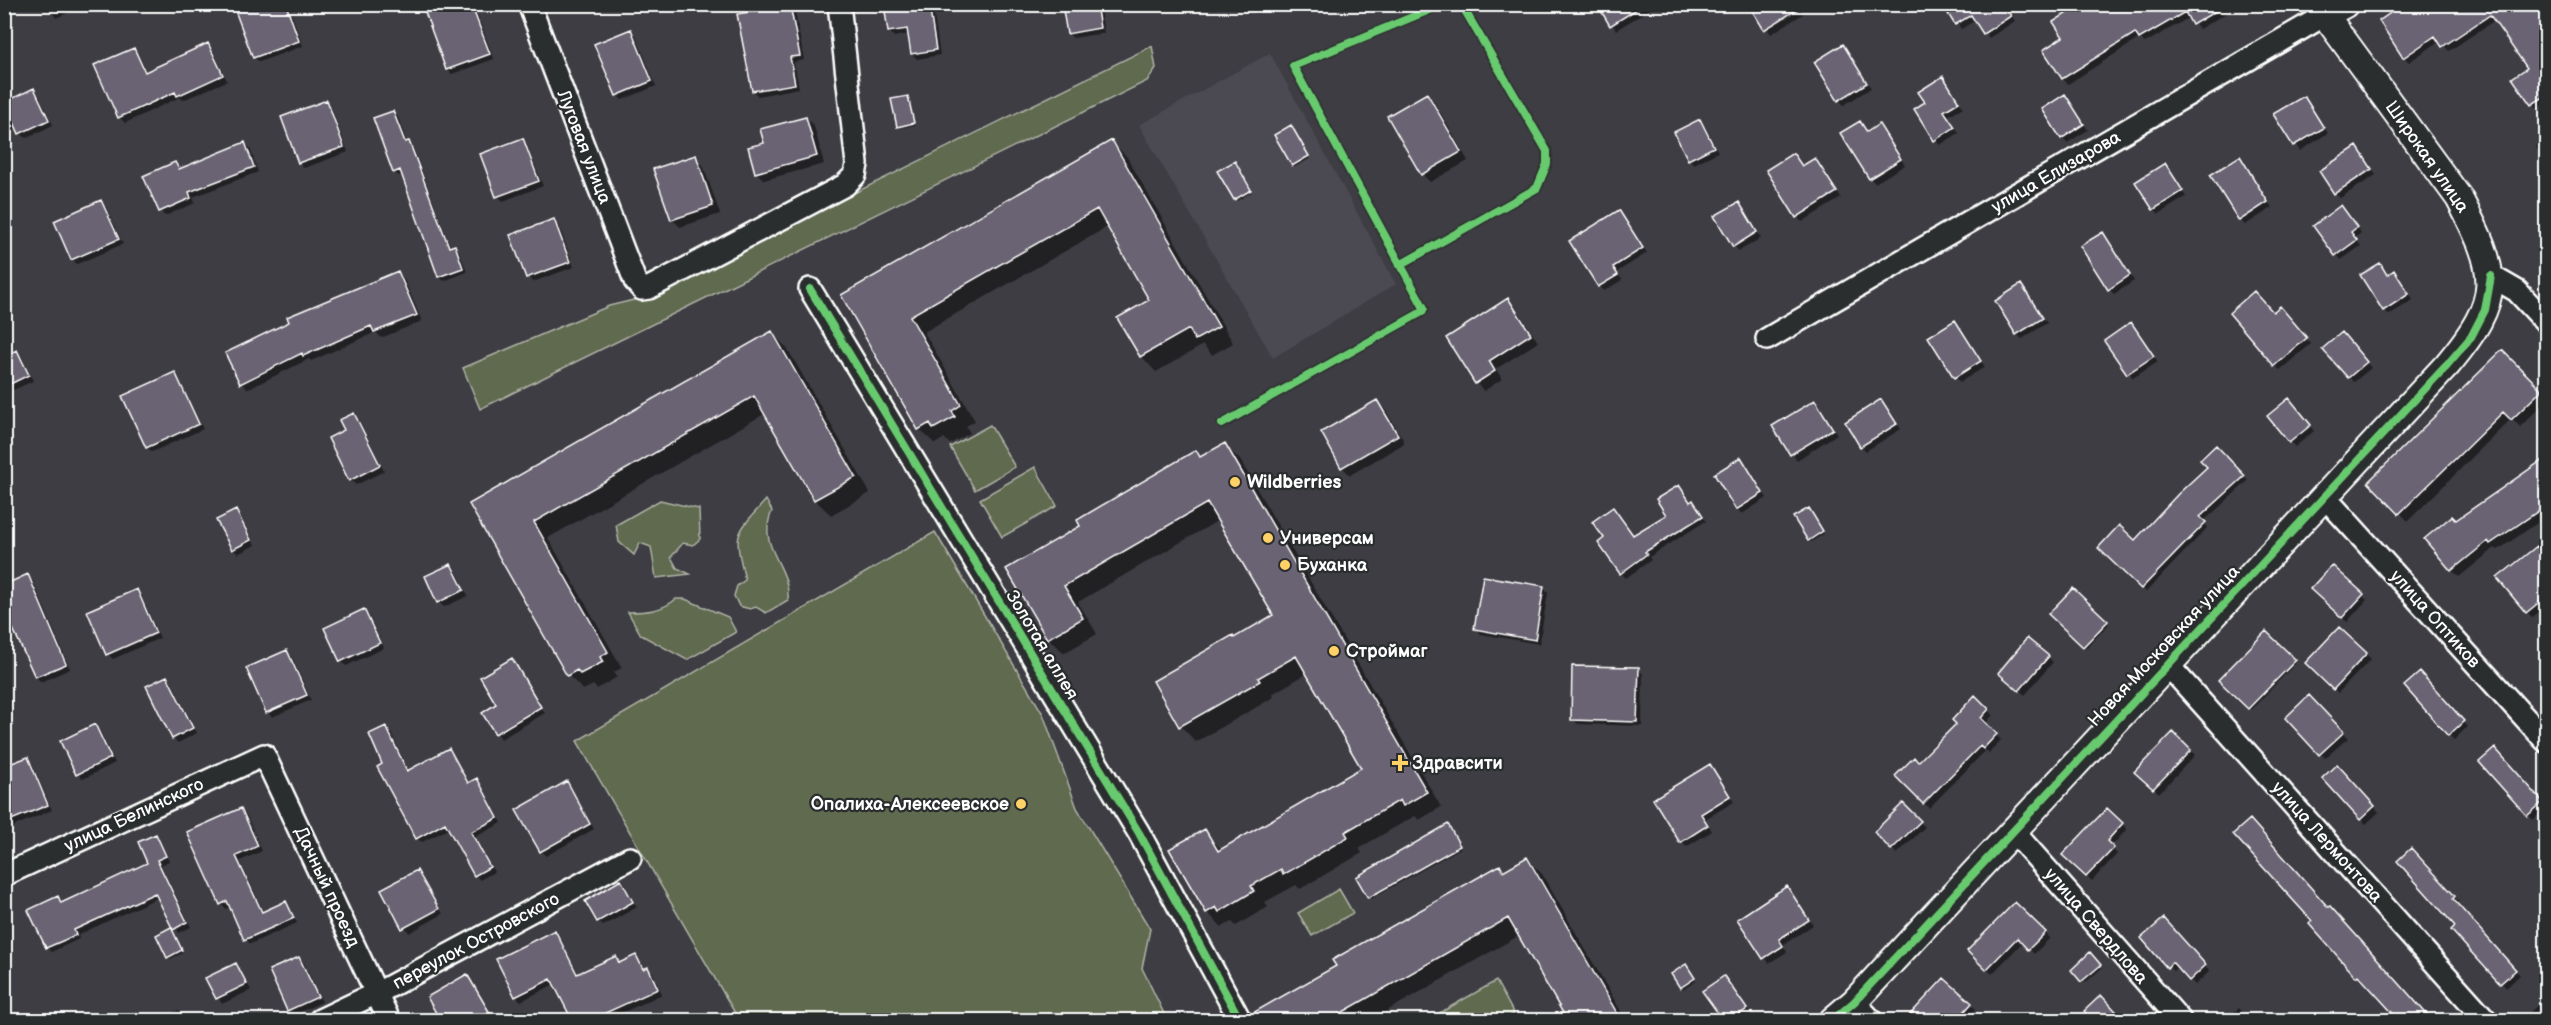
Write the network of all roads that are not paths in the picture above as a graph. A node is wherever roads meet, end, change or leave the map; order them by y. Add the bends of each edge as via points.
1 (529, 4) edge
2 (839, 4) edge
3 (2329, 8) edge
4 (2491, 276) junction
5 (810, 290) dead end
6 (2547, 322) edge
7 (1767, 339) dead end
8 (2324, 496) junction
9 (2167, 664) junction
10 (2547, 741) edge
11 (264, 755) joint
12 (2013, 831) junction
13 (630, 858) dead end
14 (4, 876) edge
15 (377, 994) junction
16 (1862, 1011) edge
17 (320, 1020) edge
18 (389, 1020) edge
19 (1240, 1020) edge
20 (1833, 1020) edge
21 (2180, 1020) edge
22 (2486, 1020) edge

1 - 2 street, Луговая улица via 635,281 642,288 649,288 845,185 855,175 857,164
3 - 4 street, Широкая улица via 2459,198 2476,230
3 - 7 street, улица Елизарова
4 - 6 street via 2517,291
4 - 8 street, Новая Московская улица via 2485,310 2470,337
5 - 19 street, Золотая аллея via 1138,833
8 - 9 street, Новая Московская улица
8 - 10 street, улица Оптиков
9 - 12 street, Новая Московская улица
9 - 22 street, улица Лермонтова
11 - 14 street, улица Белинского
11 - 15 street, Дачный проезд
12 - 16 street, Новая Московская улица
12 - 21 street, улица Свердлова
13 - 15 street, переулок Островского
15 - 17 street, переулок Островского
15 - 18 street, Дачный проезд
16 - 20 street, Новая Московская улица

